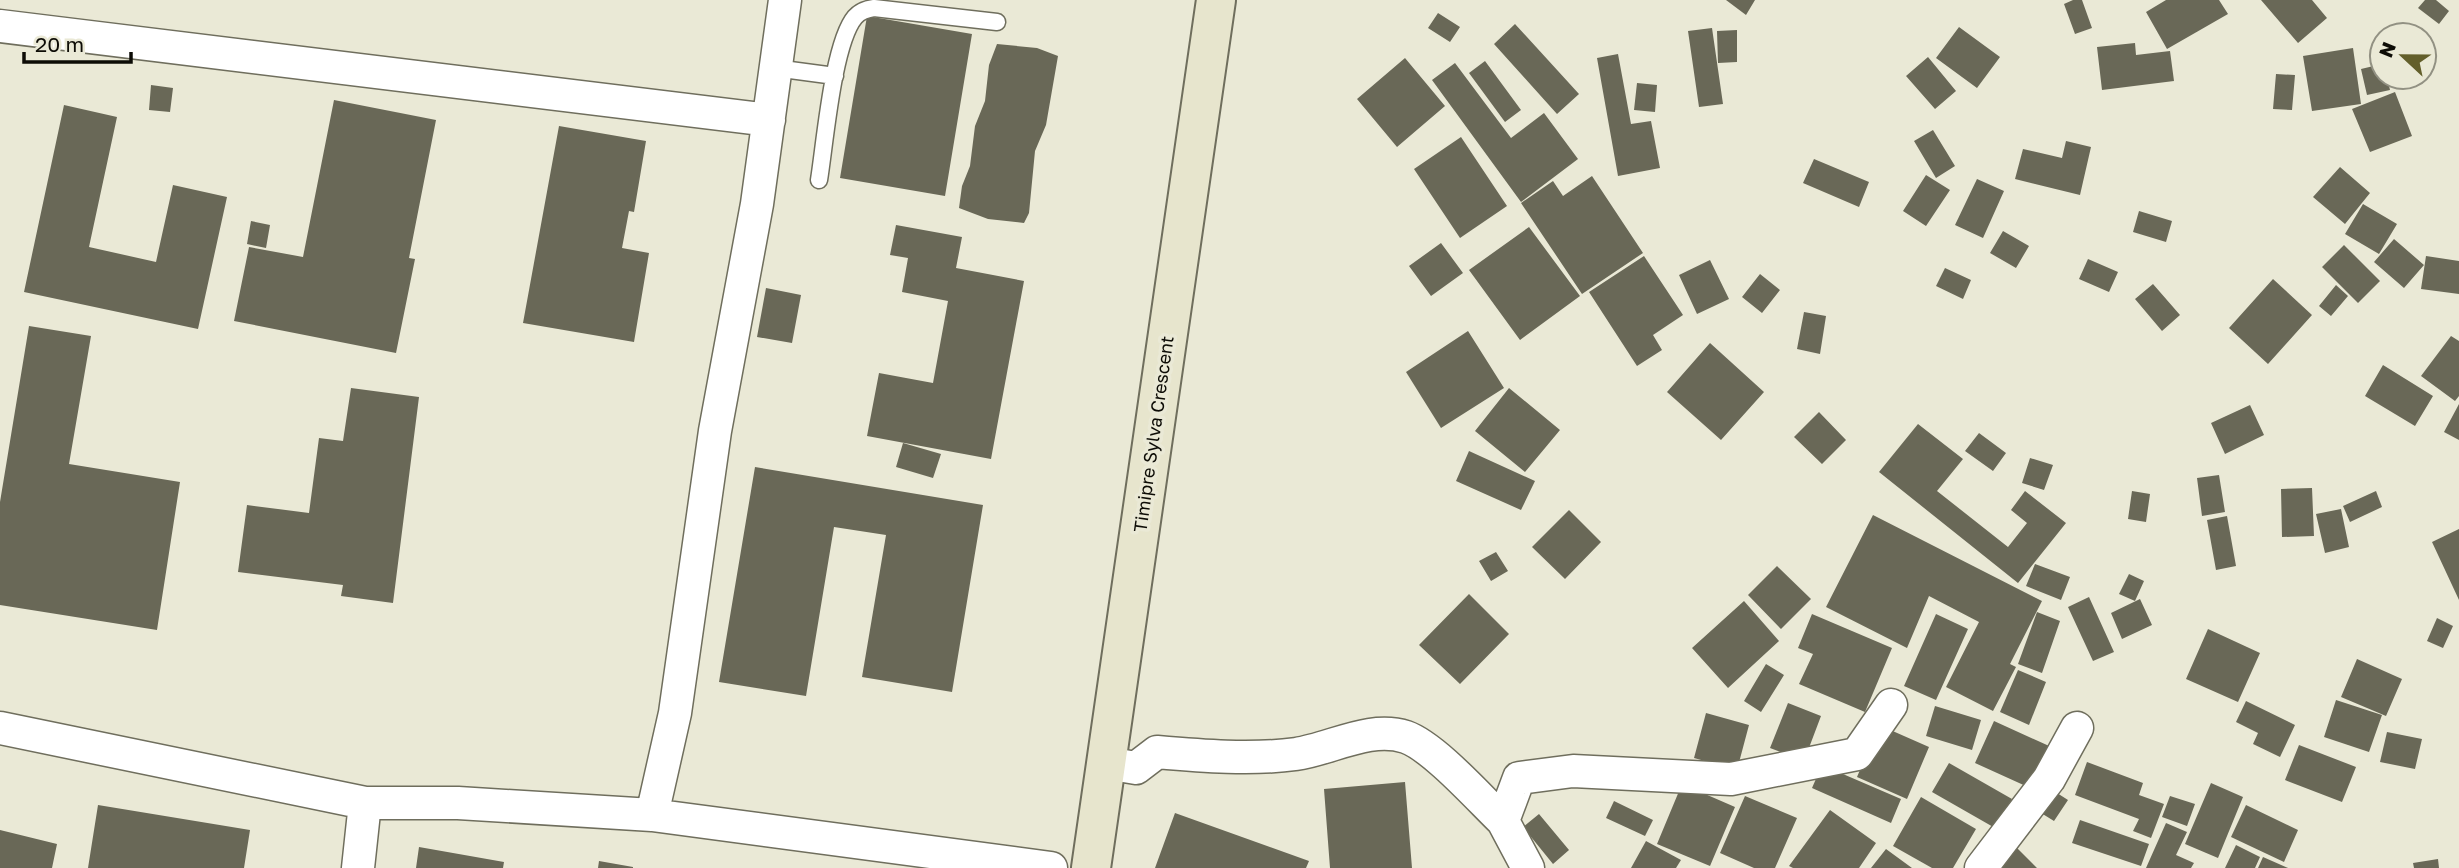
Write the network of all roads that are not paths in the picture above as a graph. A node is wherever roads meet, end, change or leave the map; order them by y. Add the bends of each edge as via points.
1 (785, 0) edge
2 (1216, 0) edge
3 (997, 22) dead end
4 (0, 26) edge
5 (775, 68) junction
6 (835, 76) junction
7 (769, 120) junction
8 (819, 180) dead end
9 (1891, 705) dead end
10 (0, 727) edge
11 (2077, 728) dead end
12 (1107, 763) junction
13 (365, 803) junction
14 (652, 815) junction
15 (1503, 821) junction
16 (358, 868) edge
17 (1051, 868) edge
18 (1091, 868) edge
19 (1528, 868) edge
20 (1981, 868) edge

1 - 5 street
2 - 12 street, Timipre Sylva Crescent
3 - 6 lane via 865,10 847,31
4 - 7 street
5 - 6 lane
5 - 7 street
6 - 8 lane
7 - 14 street via 715,431 675,713
9 - 15 street via 1857,754 1731,779 1573,771 1520,778
10 - 13 street
11 - 20 street via 2049,779
12 - 15 street via 1136,768 1157,752 1296,754 1373,734 1406,737 1440,761
12 - 18 street, Timipre Sylva Crescent
13 - 14 street via 458,803
13 - 16 street
14 - 17 street
15 - 19 street

